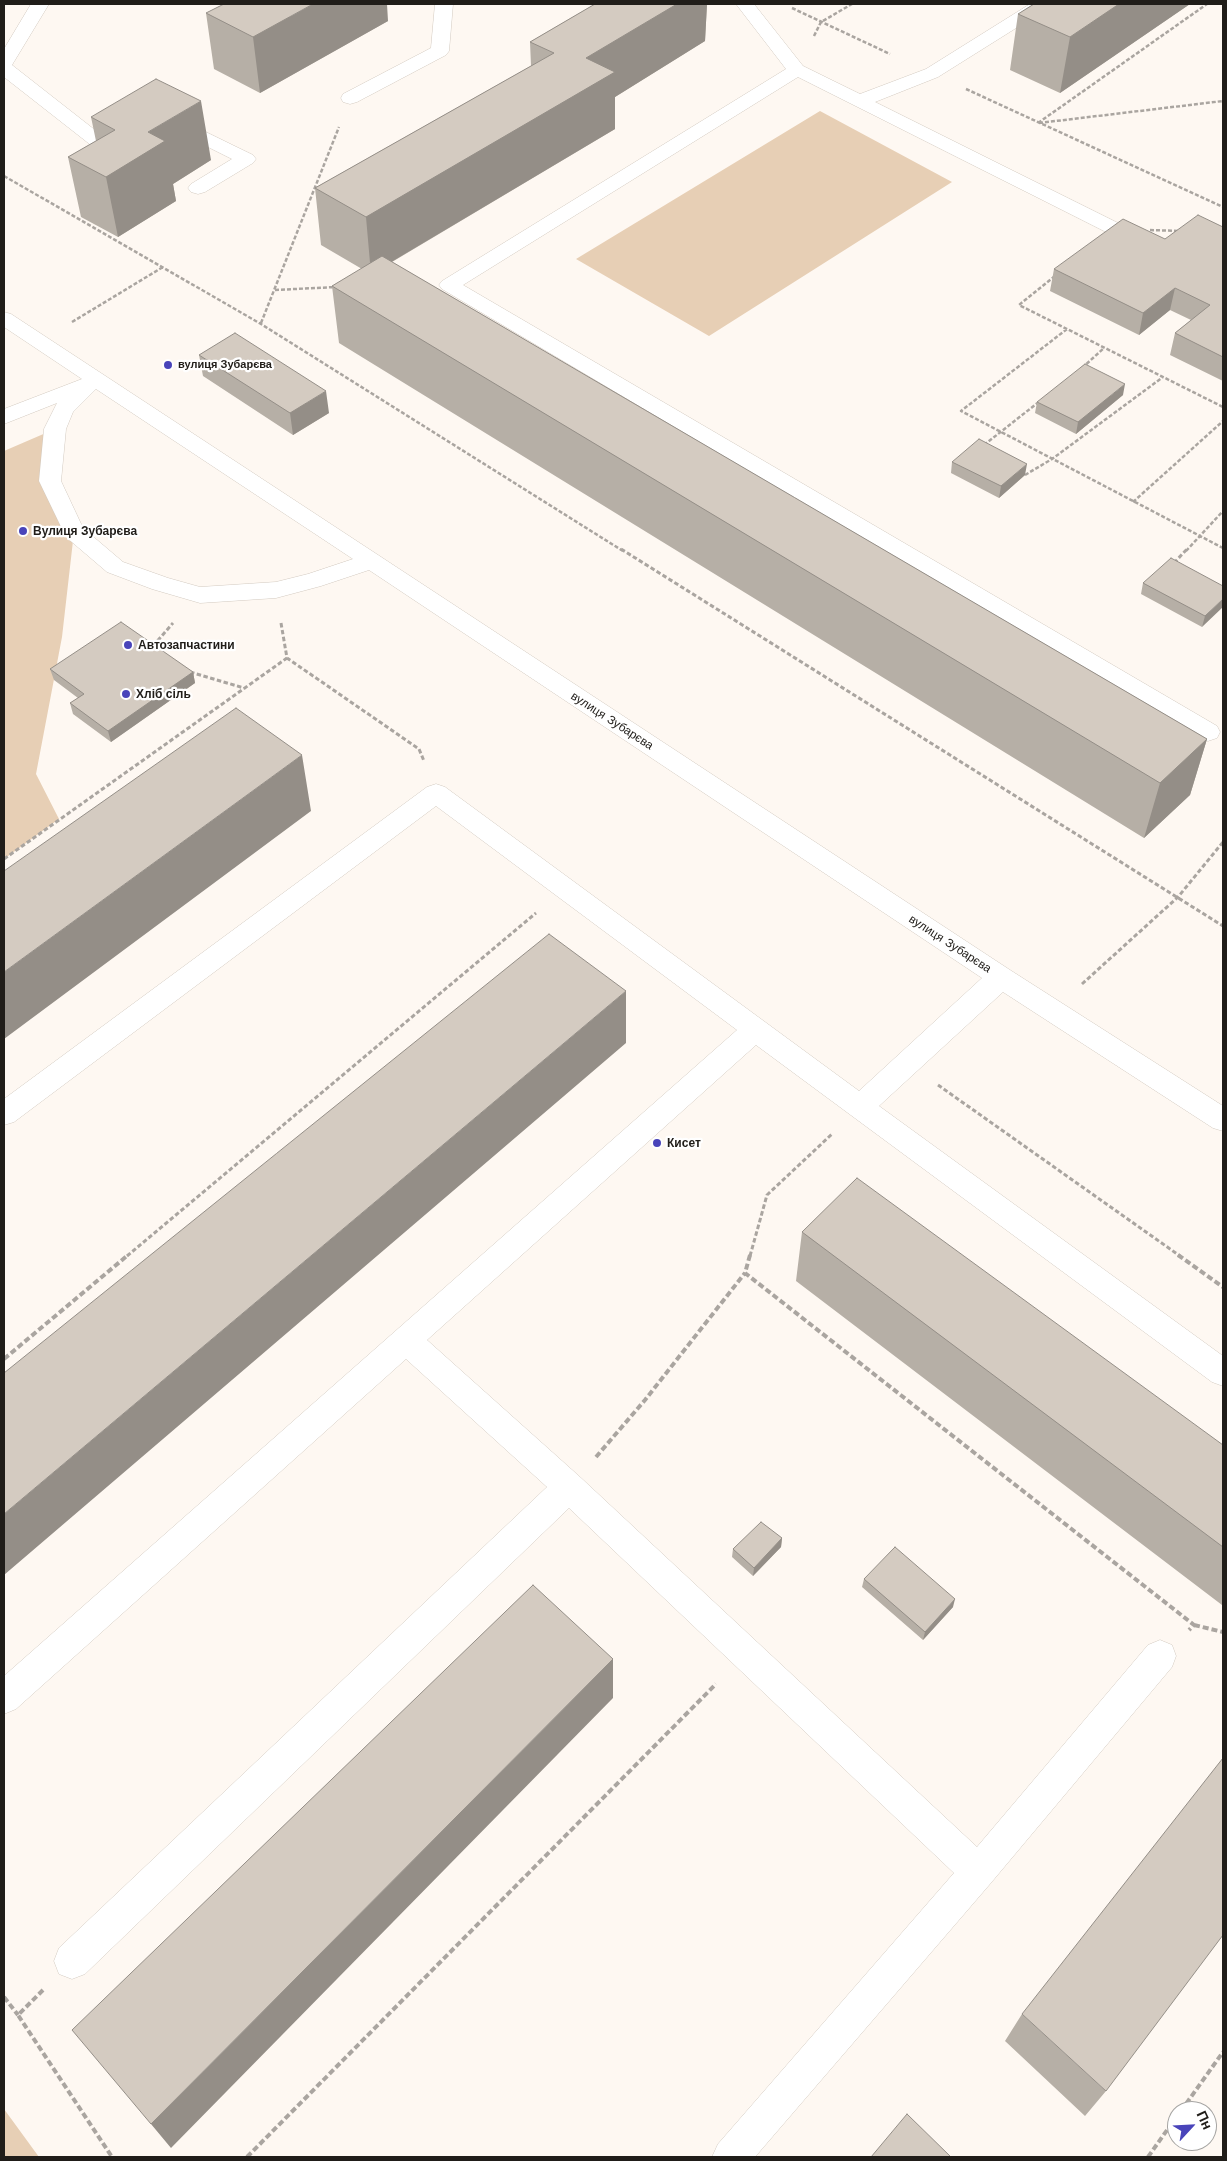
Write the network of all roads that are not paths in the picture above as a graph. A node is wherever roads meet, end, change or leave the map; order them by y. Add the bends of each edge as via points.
1 (40, 4) edge
2 (444, 4) edge
3 (745, 4) edge
4 (1042, 4) edge
5 (4, 64) edge
6 (4, 68) edge
7 (797, 70) junction
8 (350, 98) road end
9 (860, 101) junction
10 (198, 188) dead end
11 (1114, 229) edge
12 (4, 318) edge
13 (94, 379) junction
14 (4, 418) edge
15 (371, 561) junction
16 (1208, 732) dead end
17 (1001, 977) junction
18 (755, 1030) junction
19 (860, 1107) junction
20 (4, 1114) edge
21 (1223, 1120) edge
22 (406, 1340) junction
23 (1223, 1373) edge
24 (569, 1487) junction
25 (1160, 1656) road end
26 (4, 1698) edge
27 (978, 1872) junction
28 (72, 1961) road end
29 (731, 2157) edge

1 - 5 street
2 - 8 street via 440,51
3 - 7 street
4 - 9 street via 932,74
6 - 10 street via 101,154 164,117 246,159
7 - 9 street
7 - 16 street via 449,285
9 - 11 street
12 - 13 street, вулиця Зубарєва
13 - 14 street
13 - 15 street, вулиця Зубарєва
13 - 15 street via 63,409 55,429 50,481 74,532 115,567 160,584 200,594 276,590
15 - 17 street, вулиця Зубарєва
17 - 19 street
17 - 21 street, вулиця Зубарєва
18 - 19 street
18 - 20 street via 436,793
18 - 22 street
19 - 23 street
22 - 24 street
22 - 26 street
24 - 27 street
24 - 28 street
25 - 27 street
27 - 29 street

